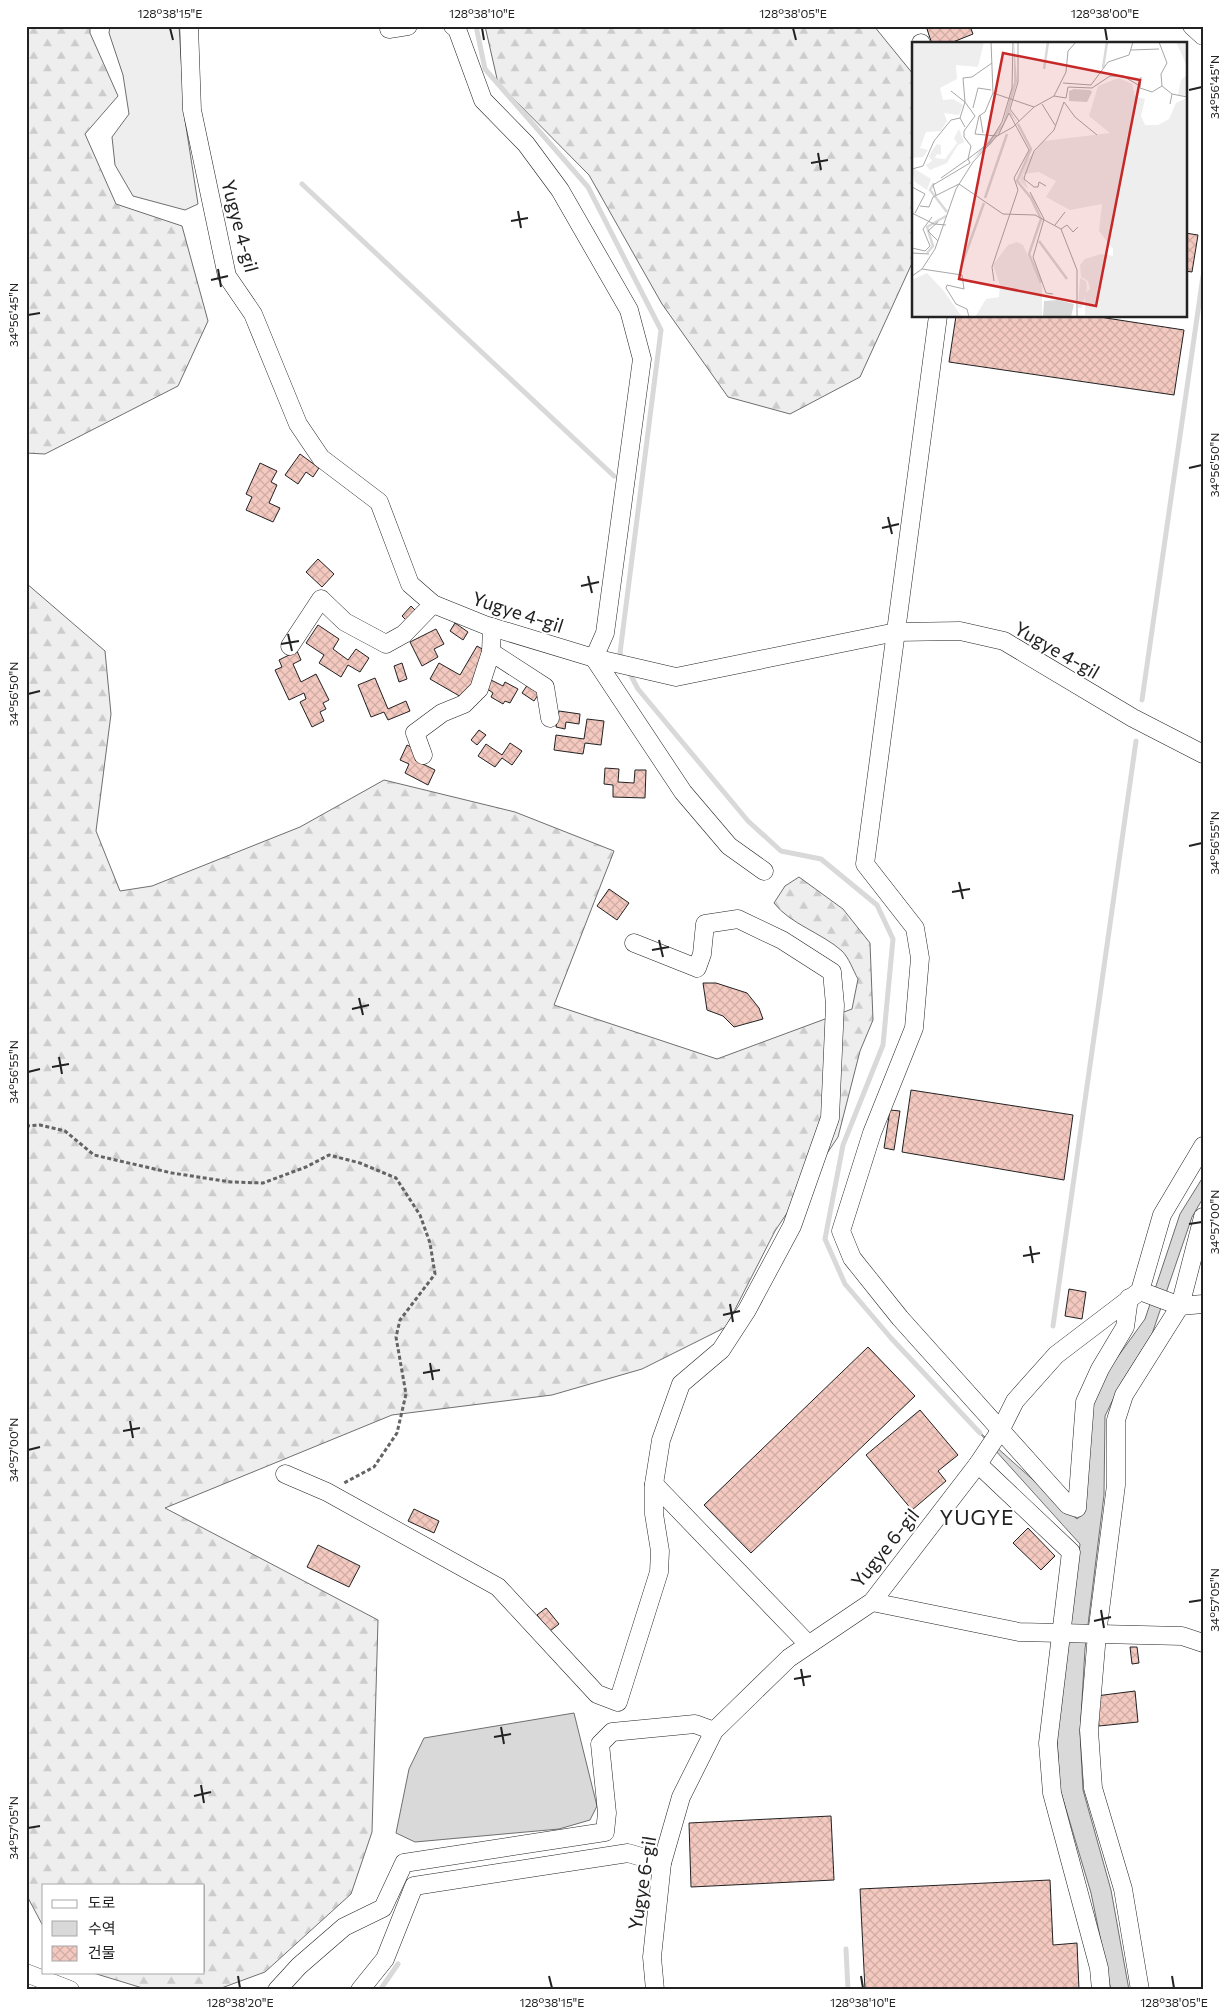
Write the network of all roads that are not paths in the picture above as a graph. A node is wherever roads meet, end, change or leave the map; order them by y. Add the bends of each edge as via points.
1 (190, 26) edge
2 (408, 26) edge
3 (453, 26) edge
4 (1192, 26) edge
5 (389, 29) dead end
6 (1203, 36) edge
7 (938, 318) edge
8 (433, 604) junction
9 (492, 627) junction
10 (896, 632) junction
11 (290, 646) dead end
12 (492, 652) junction
13 (594, 658) junction
14 (550, 718) dead end
15 (1203, 754) edge
16 (423, 755) dead end
17 (764, 871) dead end
18 (634, 943) dead end
19 (1203, 1146) edge
20 (1203, 1217) edge
21 (1134, 1295) junction
22 (1203, 1304) edge
23 (1180, 1306) junction
24 (1000, 1431) junction
25 (978, 1464) junction
26 (284, 1474) dead end
27 (654, 1484) junction
28 (872, 1602) junction
29 (1060, 1633) junction
30 (1097, 1634) junction
31 (1203, 1643) edge
32 (808, 1644) junction
33 (714, 1731) junction
34 (662, 1863) junction
35 (26, 1973) edge
36 (70, 1990) edge
37 (277, 1990) edge
38 (360, 1990) edge
39 (655, 1990) edge
40 (1101, 1990) edge
41 (1140, 1990) edge

1 - 8 street, Yugye 4-gil via 192,110 227,276 253,314 298,424 321,458 379,502 410,584
2 - 5 street
3 - 13 street via 457,29 483,100 526,144 560,190 629,310 642,359 605,633
4 - 6 street
7 - 10 street
8 - 9 street, Yugye 4-gil
8 - 11 street via 404,634 386,644 345,622 321,598
9 - 12 street
9 - 13 street, Yugye 4-gil
10 - 13 street, Yugye 4-gil via 676,677
10 - 15 street, Yugye 4-gil via 960,631 1004,641 1133,718
10 - 24 street via 866,864 915,928 920,958 914,1028 872,1133 841,1231 852,1258 900,1318
12 - 14 street via 545,687
12 - 16 street via 479,689 464,704 442,713 415,733
13 - 17 street via 683,792 729,846
18 - 27 street via 697,968 705,924 738,919 782,940 832,972 835,1005 830,1118 792,1226 747,1310 721,1350 682,1384 660,1440
19 - 21 street via 1162,1215
20 - 23 street
21 - 23 street
21 - 24 street, Yugye 6-gil via 1056,1355 1015,1401
21 - 24 street via 1125,1327 1085,1402 1078,1508 1068,1505
22 - 23 street
23 - 30 street via 1124,1395 1116,1420 1116,1485
24 - 25 street, Yugye 6-gil
25 - 28 street, Yugye 6-gil
25 - 29 street via 1071,1552
26 - 27 street via 327,1492 498,1587 597,1694 618,1702 659,1572
27 - 32 street
28 - 29 street via 1019,1632
28 - 32 street, Yugye 6-gil
29 - 30 street
29 - 40 street via 1048,1743 1052,1793 1094,1950
30 - 31 street via 1182,1636
30 - 41 street via 1089,1730 1093,1788 1123,1888
32 - 33 street, Yugye 6-gil via 789,1658
33 - 34 street, Yugye 6-gil via 681,1797
33 - 37 street via 695,1724 612,1732 600,1744 607,1813 605,1832 404,1863 383,1908 344,1928 299,1966
34 - 38 street via 628,1853 414,1886 385,1959
34 - 39 street, Yugye 6-gil via 652,1957
35 - 36 street

